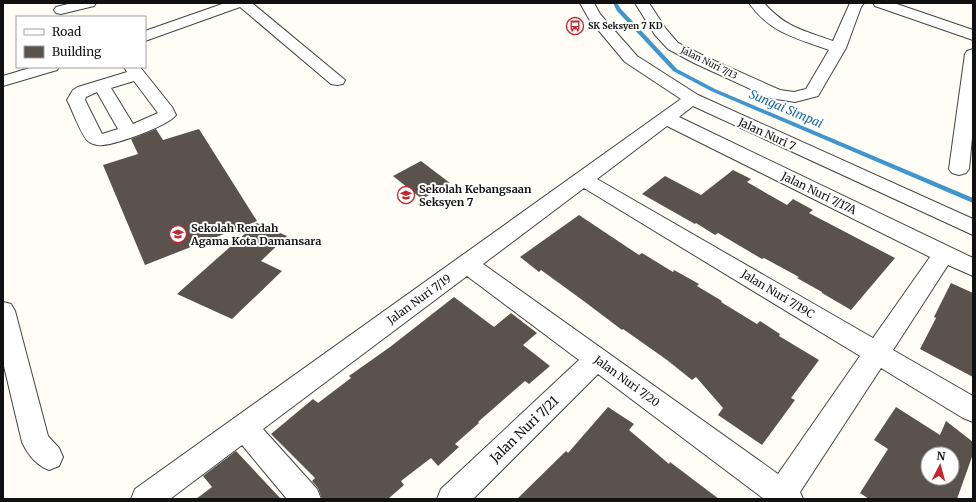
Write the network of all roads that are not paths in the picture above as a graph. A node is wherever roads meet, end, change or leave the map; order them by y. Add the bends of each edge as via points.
1 (89, 3) edge
2 (268, 3) edge
3 (587, 3) edge
4 (642, 3) edge
5 (756, 3) edge
6 (857, 3) edge
7 (880, 3) edge
8 (244, 5) edge
9 (61, 10) edge
10 (146, 36) edge
11 (973, 36) edge
12 (838, 48) junction
13 (973, 54) edge
14 (48, 68) edge
15 (135, 71) edge
16 (337, 80) dead end
17 (3, 81) edge
18 (102, 86) junction
19 (692, 99) junction
20 (666, 118) junction
21 (128, 131) junction
22 (959, 169) dead end
23 (583, 179) junction
24 (973, 228) edge
25 (944, 254) junction
26 (467, 264) junction
27 (973, 268) edge
28 (3, 311) edge
29 (8, 352) edge
30 (877, 353) junction
31 (597, 359) junction
32 (973, 410) edge
33 (244, 427) junction
34 (49, 457) dead end
35 (463, 495) edge
36 (785, 496) edge
37 (146, 499) edge
38 (306, 499) edge

1 - 9 street
2 - 8 street
3 - 19 street, Jalan Nuri 7 via 594,16 631,59
4 - 12 street, Jalan Nuri 7/13 via 660,32 673,46 776,94 795,97 812,92
5 - 12 street via 770,19 783,28
6 - 12 street
7 - 11 street
8 - 10 street
8 - 16 street
13 - 22 street
14 - 17 street
15 - 18 street
15 - 21 street via 167,114 159,120
18 - 21 street
18 - 21 street via 79,94 76,100 94,137 103,140
19 - 20 street, Jalan Nuri 7/19
19 - 24 street, Jalan Nuri 7
20 - 23 street, Jalan Nuri 7/19
20 - 25 street, Jalan Nuri 7/17A
23 - 26 street, Jalan Nuri 7/19
23 - 30 street, Jalan Nuri 7/19C
25 - 27 street, Jalan Nuri 7/17A
25 - 30 street
26 - 31 street, Jalan Nuri 7/20
26 - 33 street, Jalan Nuri 7/19
28 - 29 street
29 - 34 street via 36,442
30 - 32 street, Jalan Nuri 7/19C
30 - 36 street
31 - 35 street, Jalan Nuri 7/21
31 - 36 street, Jalan Nuri 7/20
33 - 37 street, Jalan Nuri 7/19
33 - 38 street

